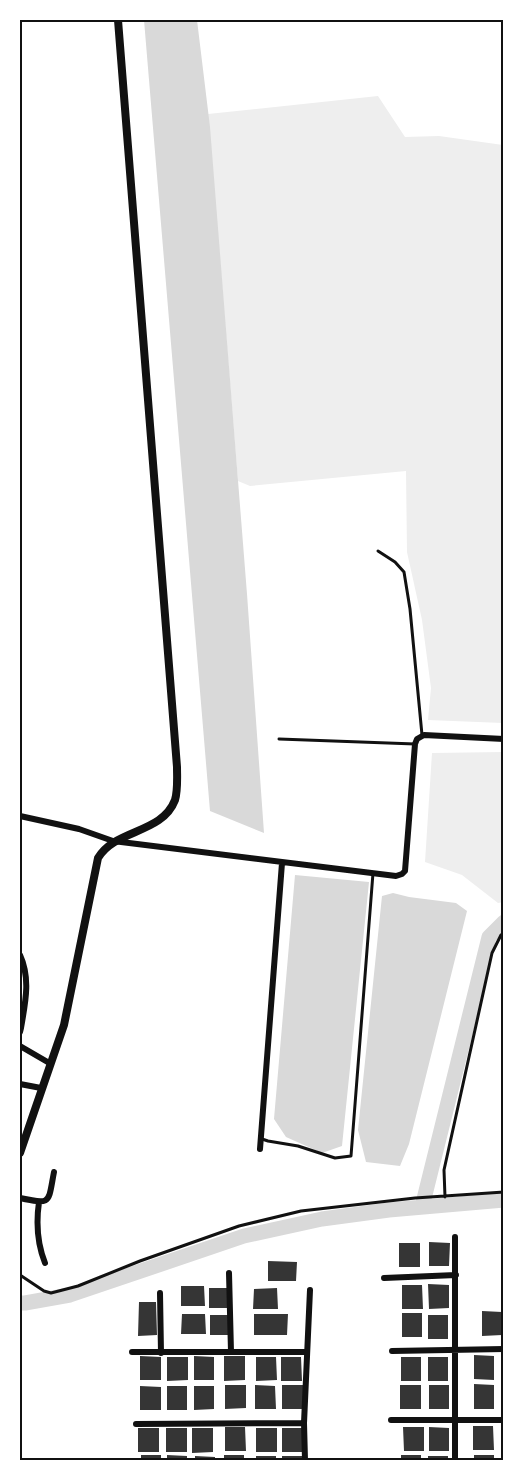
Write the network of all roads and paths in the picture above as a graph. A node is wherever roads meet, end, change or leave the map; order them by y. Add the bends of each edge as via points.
1 (118, 20) edge
2 (378, 551) dead end
3 (422, 735) junction
4 (504, 739) edge
5 (279, 740) dead end
6 (414, 744) junction
7 (20, 816) edge
8 (113, 841) junction
9 (282, 863) junction
10 (373, 873) junction
11 (504, 933) edge
12 (20, 956) edge
13 (20, 1032) edge
14 (20, 1046) edge
15 (52, 1060) junction
16 (20, 1084) edge
17 (41, 1088) junction
18 (261, 1138) junction
19 (260, 1149) dead end
20 (20, 1153) edge
21 (54, 1172) dead end
22 (504, 1192) edge
23 (445, 1197) junction
24 (20, 1198) edge
25 (39, 1202) junction
26 (456, 1237) dead end
27 (45, 1263) dead end
28 (229, 1273) dead end
29 (20, 1275) edge
30 (456, 1275) junction
31 (384, 1278) dead end
32 (310, 1290) dead end
33 (160, 1293) dead end
34 (504, 1349) edge
35 (455, 1350) junction
36 (392, 1351) dead end
37 (132, 1352) dead end
38 (231, 1352) junction
39 (306, 1352) junction
40 (161, 1353) junction
41 (391, 1420) dead end
42 (504, 1420) edge
43 (455, 1421) junction
44 (304, 1423) junction
45 (136, 1424) dead end
46 (305, 1461) edge
47 (455, 1461) edge

1 - 8 street via 177,767 175,798 170,808 148,826
2 - 3 lane via 404,572
3 - 4 street
3 - 6 street
5 - 6 lane
6 - 10 street via 405,870 396,876
7 - 8 street
8 - 9 street
8 - 15 street via 98,858 64,1025
9 - 10 street
9 - 18 street
10 - 18 lane via 351,1156 335,1158
11 - 23 path via 492,953 444,1170
12 - 13 street via 27,982
14 - 15 street
15 - 17 street
16 - 17 street
17 - 20 street
18 - 19 street
21 - 25 street via 49,1198
22 - 23 path
23 - 29 path via 301,1211 270,1218 51,1293
24 - 25 street
25 - 27 street via 37,1227
26 - 30 street
28 - 38 street
30 - 31 street
30 - 35 street
32 - 39 street
33 - 40 street
34 - 35 street
35 - 36 street
35 - 43 street
37 - 40 street
38 - 39 street
38 - 40 street
39 - 44 street
41 - 43 street
42 - 43 street
43 - 47 street
44 - 45 street
44 - 46 street

